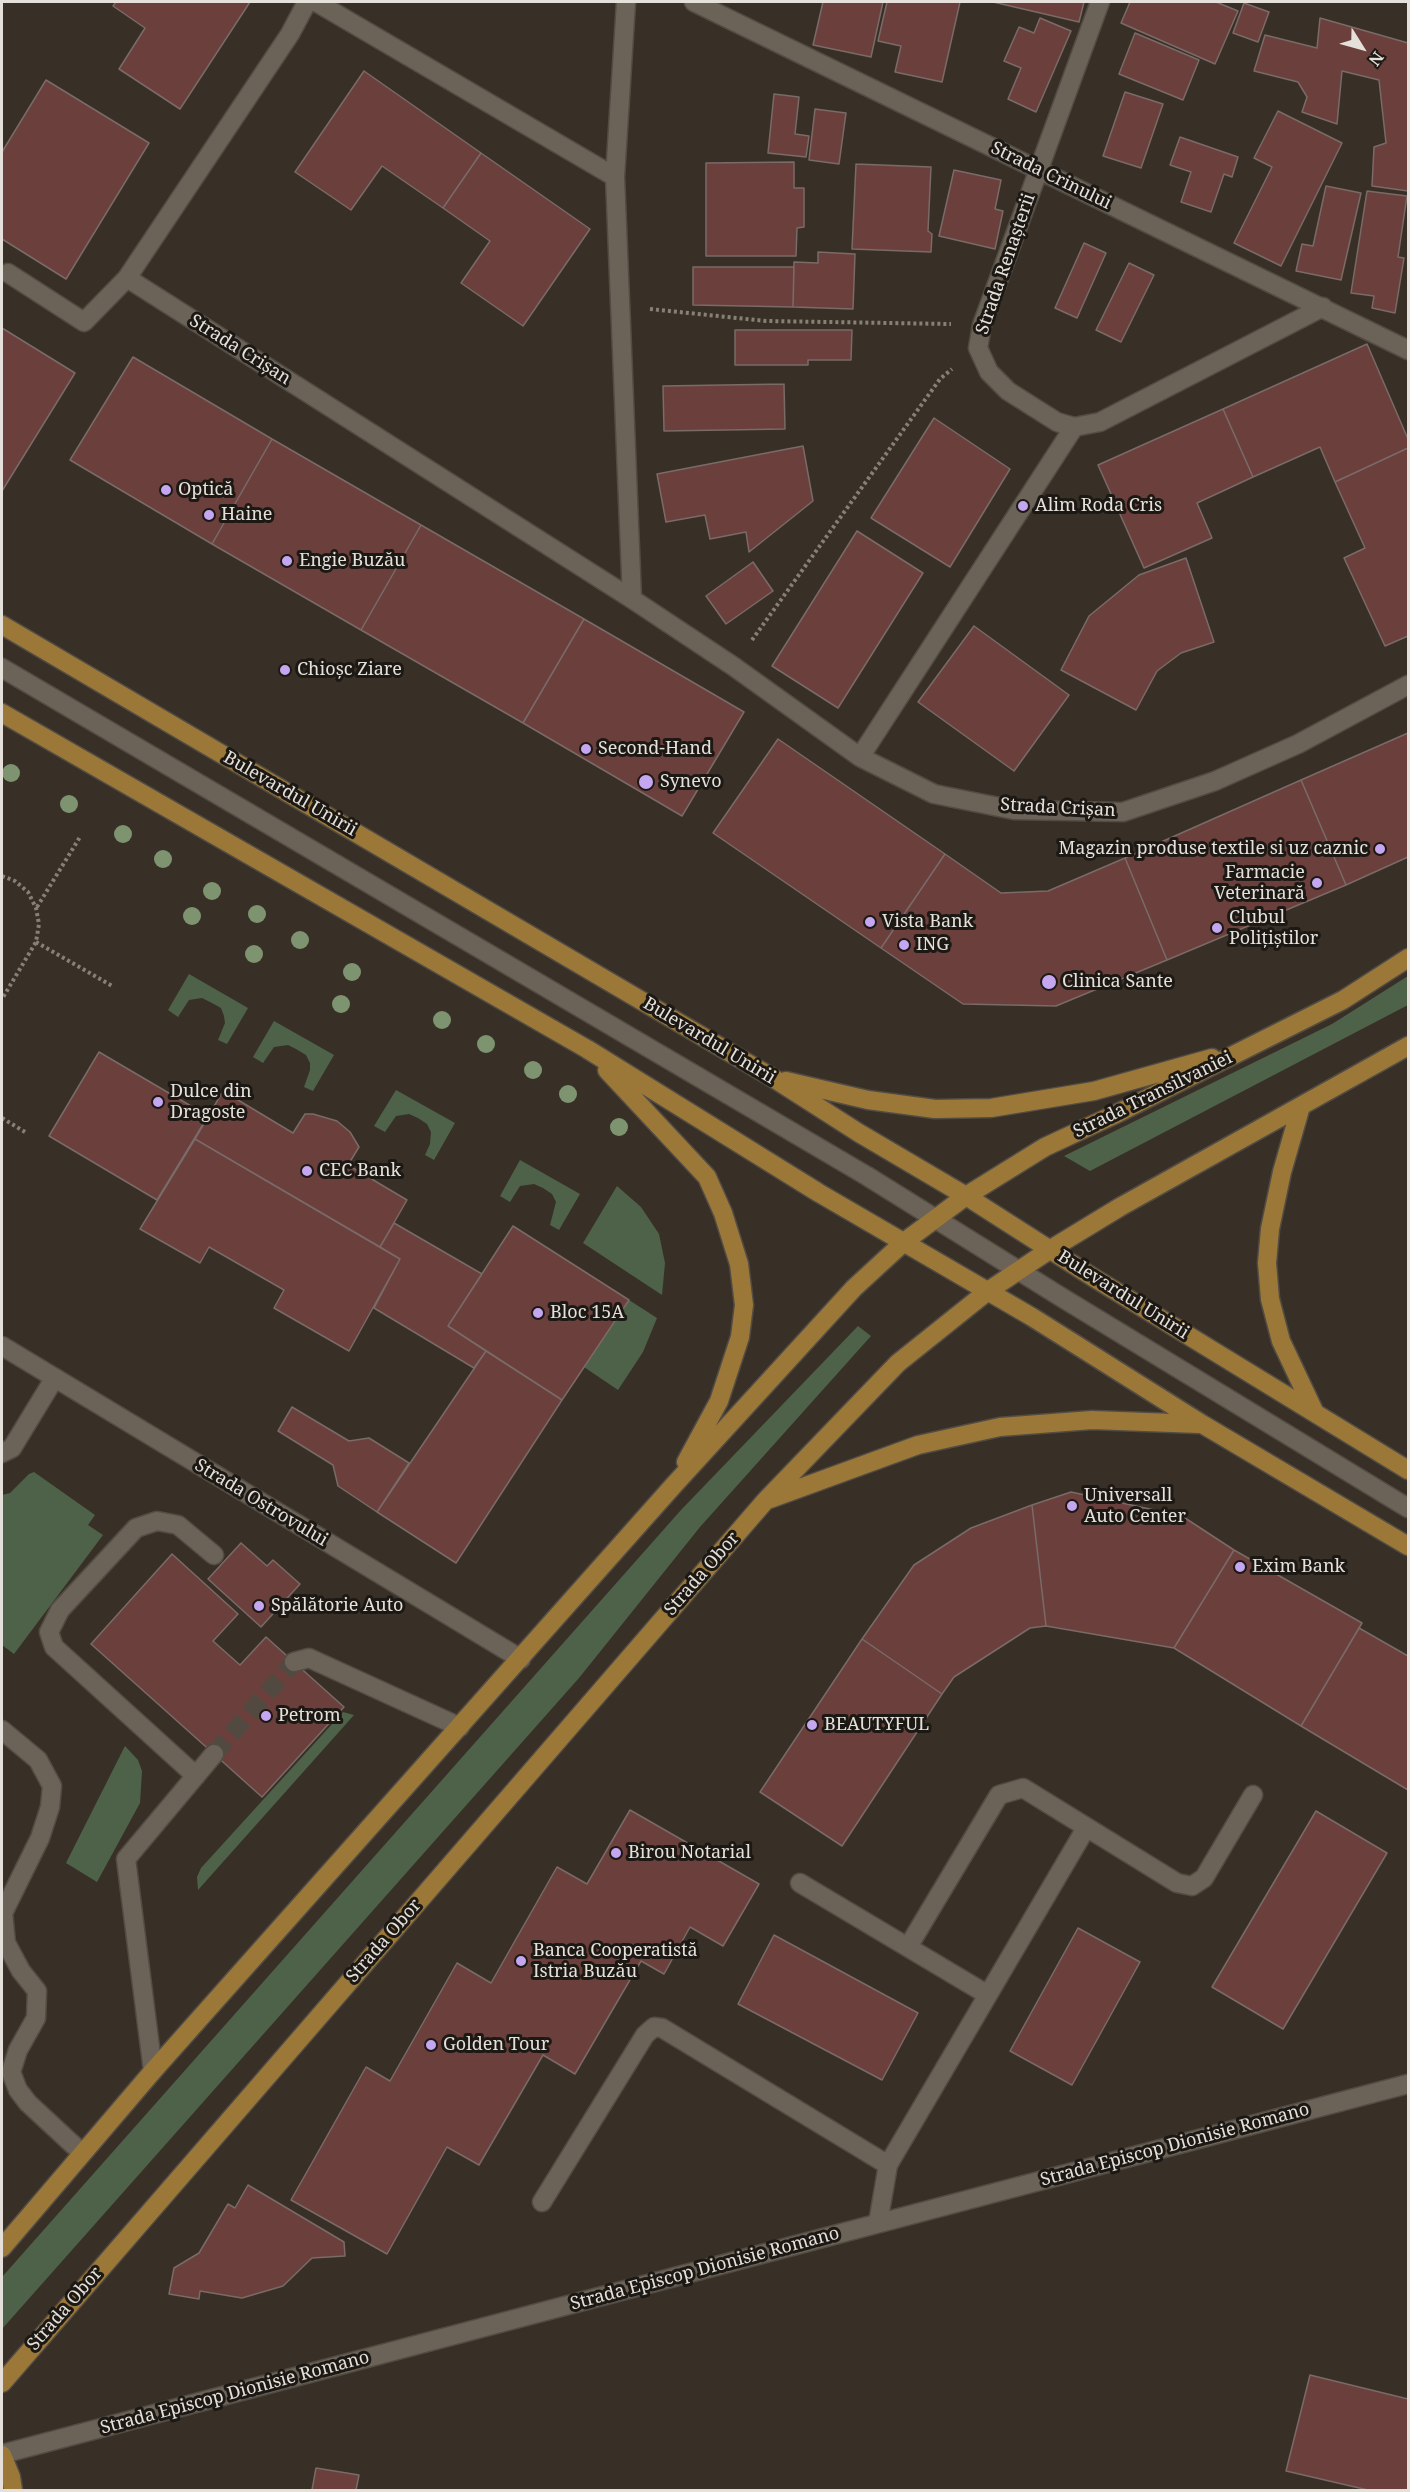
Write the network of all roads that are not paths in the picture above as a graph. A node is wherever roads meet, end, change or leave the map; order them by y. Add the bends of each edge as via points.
1 (307, 2) edge
2 (316, 2) edge
3 (626, 2) edge
4 (694, 2) edge
5 (1100, 2) edge
6 (1039, 170) junction
7 (615, 177) junction
8 (8, 273) dead end
9 (127, 278) junction
10 (1323, 307) junction
11 (1408, 350) edge
12 (1074, 427) junction
13 (632, 599) junction
14 (2, 625) edge
15 (2, 668) edge
16 (1408, 685) edge
17 (2, 713) edge
18 (860, 757) junction
19 (1408, 958) edge
20 (1257, 1045) junction
21 (1408, 1046) edge
22 (587, 1049) junction
23 (773, 1078) junction
24 (1301, 1106) junction
25 (966, 1196) junction
26 (937, 1219) junction
27 (904, 1242) junction
28 (1050, 1249) junction
29 (1018, 1270) junction
30 (988, 1291) junction
31 (2, 1346) edge
32 (54, 1379) junction
33 (1315, 1413) junction
34 (1202, 1424) junction
35 (2, 1453) edge
36 (1408, 1470) edge
37 (673, 1486) junction
38 (766, 1500) junction
39 (1408, 1508) edge
40 (1408, 1546) edge
41 (214, 1555) dead end
42 (521, 1659) junction
43 (294, 1662) dead end
44 (460, 1727) junction
45 (2, 1730) edge
46 (214, 1754) tunnel mouth
47 (196, 1776) junction
48 (1253, 1795) dead end
49 (1086, 1828) junction
50 (800, 1883) dead end
51 (908, 1947) junction
52 (988, 1995) junction
53 (153, 2071) junction
54 (1408, 2084) edge
55 (82, 2153) junction
56 (888, 2165) junction
57 (542, 2202) dead end
58 (878, 2223) junction
59 (2, 2248) edge
60 (2, 2383) edge
61 (2, 2454) edge
62 (13, 2490) edge

1 - 9 street via 290,34
2 - 7 street
3 - 7 street
4 - 6 street, Strada Crinului
5 - 6 street, Strada Renașterii
6 - 10 street, Strada Crinului
6 - 12 street, Strada Renașterii via 982,325 978,348 989,372 1008,391 1057,422
7 - 13 street
8 - 9 street via 84,322
9 - 13 street, Strada Crișan
10 - 11 street, Strada Crinului
10 - 12 street via 1100,422
12 - 18 street
13 - 18 street, Strada Crișan
14 - 23 main road, Bulevardul Unirii
15 - 26 street, Bulevardul Unirii
16 - 18 street, Strada Crișan via 1298,744 1215,781 1123,812 1014,810 934,794
17 - 22 main road
19 - 20 main road, Strada Transilvaniei via 1343,1000
20 - 23 main road via 1094,1091 991,1108 935,1109
20 - 25 main road, Strada Transilvaniei via 1045,1147
21 - 24 main road
22 - 27 main road
22 - 37 main road via 707,1177 739,1264 744,1305 740,1337 719,1401
23 - 25 main road, Bulevardul Unirii
24 - 28 main road
24 - 33 main road via 1282,1172 1267,1263 1270,1299 1281,1341
25 - 26 main road, Strada Transilvaniei
25 - 28 main road, Bulevardul Unirii
26 - 27 main road, Strada Transilvaniei
26 - 29 street, Bulevardul Unirii
27 - 30 main road
27 - 37 main road, Strada Transilvaniei via 854,1288
28 - 29 main road
28 - 33 main road, Bulevardul Unirii
29 - 30 main road
29 - 39 street, Bulevardul Unirii
30 - 34 main road
30 - 38 main road, Strada Obor via 898,1363
31 - 32 street, Strada Ostrovului
32 - 35 street via 12,1448
32 - 42 street, Strada Ostrovului
33 - 36 main road, Bulevardul Unirii
34 - 38 main road via 1092,1420 1000,1427 918,1445
34 - 40 main road
37 - 42 main road
38 - 60 main road, Strada Obor
41 - 47 street via 178,1525 157,1521 136,1528 60,1610 49,1632 54,1647
42 - 44 main road
43 - 44 street via 309,1658
44 - 53 main road
45 - 55 street via 38,1761 52,1786 40,1838 3,1913 6,1943 37,1991 36,2018 11,2072 28,2103
46 - 47 street
47 - 53 street via 126,1859
48 - 49 street via 1204,1878 1192,1886 1177,1884
49 - 51 street via 1023,1788 999,1795
49 - 52 street
50 - 51 street
51 - 52 street
52 - 56 street
53 - 55 main road
54 - 58 street, Strada Episcop Dionisie Romano
55 - 59 main road
56 - 57 street via 662,2028 654,2027 645,2035
56 - 58 street
58 - 61 street, Strada Episcop Dionisie Romano
61 - 62 main road

